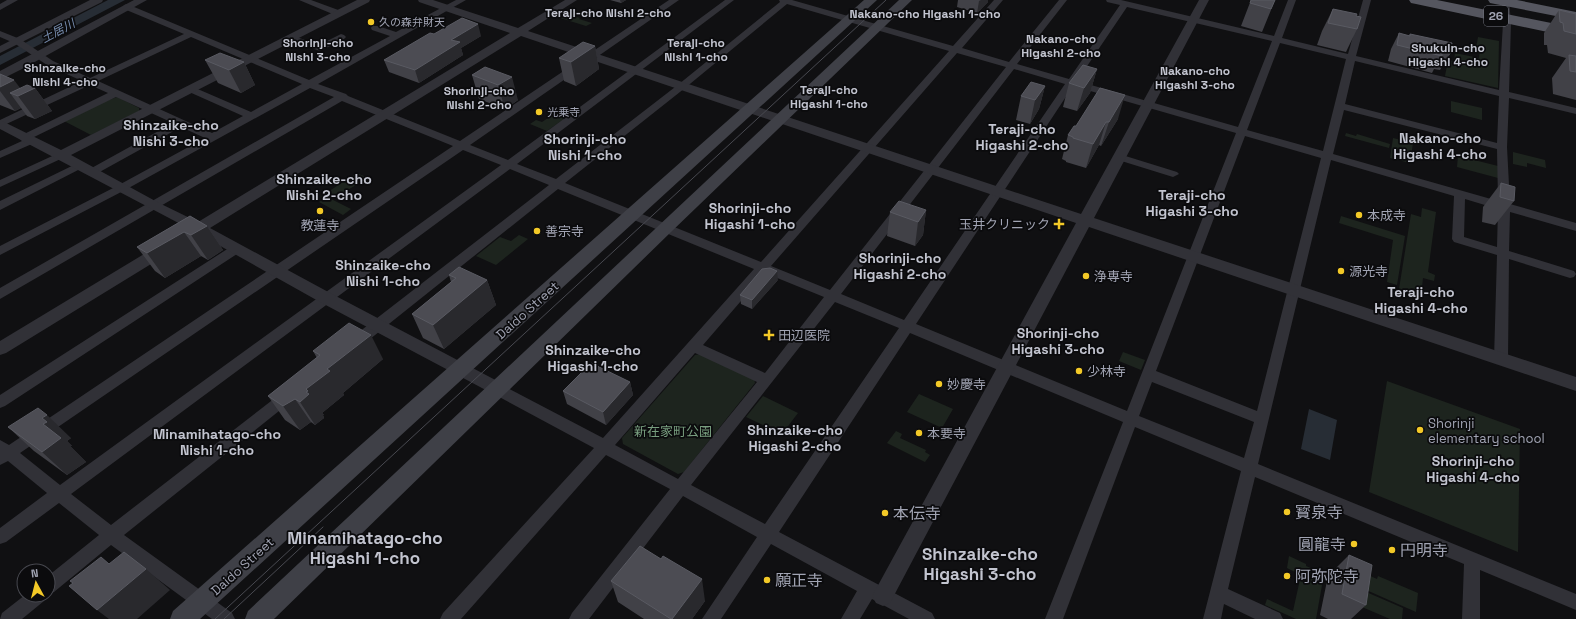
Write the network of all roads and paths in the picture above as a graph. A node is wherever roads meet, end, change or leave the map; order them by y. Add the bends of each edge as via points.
1 (14, 0) edge
2 (98, 0) edge
3 (142, 0) edge
4 (303, 0) edge
5 (365, 0) edge
6 (423, 0) edge
7 (462, 0) edge
8 (572, 0) edge
9 (675, 0) edge
10 (730, 0) edge
11 (785, 0) edge
12 (871, 0) edge
13 (906, 0) edge
14 (999, 0) edge
15 (1063, 0) edge
16 (1110, 0) edge
17 (1204, 0) edge
18 (1292, 0) edge
19 (1367, 0) edge
20 (1416, 0) edge
21 (1441, 0) edge
22 (1469, 0) edge
23 (1125, 4) junction
24 (0, 7) edge
25 (128, 7) junction
26 (447, 8) junction
27 (1504, 8) edge
28 (338, 13) junction
29 (1576, 16) edge
30 (851, 19) junction
31 (1194, 19) junction
32 (1576, 21) edge
33 (879, 26) junction
34 (375, 28) dead end
35 (1576, 28) edge
36 (520, 31) junction
37 (1576, 33) edge
38 (0, 34) edge
39 (191, 34) junction
40 (398, 36) junction
41 (341, 37) dead end
42 (291, 38) junction
43 (1277, 40) junction
44 (17, 41) junction
45 (956, 48) junction
46 (0, 50) edge
47 (39, 56) junction
48 (594, 56) junction
49 (1351, 57) junction
50 (249, 59) junction
51 (1012, 65) junction
52 (635, 70) junction
53 (0, 76) edge
54 (89, 81) junction
55 (1071, 82) junction
56 (310, 84) junction
57 (682, 86) junction
58 (190, 89) junction
59 (116, 93) junction
60 (1503, 93) junction
61 (343, 96) junction
62 (1148, 104) junction
63 (1341, 106) junction
64 (751, 108) junction
65 (152, 109) junction
66 (1576, 111) edge
67 (385, 113) junction
68 (251, 116) junction
69 (781, 118) junction
70 (181, 123) junction
71 (0, 124) edge
72 (1241, 131) junction
73 (212, 137) junction
74 (27, 139) junction
75 (462, 145) junction
76 (1502, 147) junction
77 (868, 148) junction
78 (0, 155) edge
79 (61, 155) junction
80 (1327, 156) junction
81 (1119, 157) junction
82 (509, 165) junction
83 (86, 168) junction
84 (930, 169) junction
85 (1173, 174) dead end
86 (557, 183) junction
87 (0, 184) edge
88 (121, 188) junction
89 (998, 192) junction
90 (1460, 194) junction
91 (0, 206) edge
92 (154, 206) junction
93 (1504, 206) junction
94 (632, 215) junction
95 (1086, 221) junction
96 (1576, 227) edge
97 (199, 228) junction
98 (665, 228) junction
99 (236, 249) junction
100 (0, 251) edge
101 (1503, 253) junction
102 (1193, 256) junction
103 (762, 268) junction
104 (278, 271) junction
105 (1570, 274) dead end
106 (1295, 290) junction
107 (0, 294) edge
108 (831, 296) junction
109 (326, 298) junction
110 (377, 326) junction
111 (908, 327) junction
112 (693, 346) junction
113 (0, 349) edge
114 (346, 350) edge
115 (1501, 359) junction
116 (1007, 368) junction
117 (461, 369) junction
118 (1148, 374) junction
119 (767, 380) junction
120 (1576, 384) edge
121 (297, 389) edge
122 (497, 389) junction
123 (0, 402) edge
124 (1130, 418) junction
125 (1262, 419) junction
126 (605, 446) junction
127 (3, 453) edge
128 (1250, 468) junction
129 (681, 487) junction
130 (59, 494) junction
131 (769, 534) junction
132 (111, 535) junction
133 (0, 537) edge
134 (1472, 559) junction
135 (56, 580) edge
136 (876, 592) junction
137 (1219, 593) junction
138 (203, 601) junction
139 (1576, 602) edge
140 (28, 603) edge
141 (8, 619) edge
142 (182, 619) edge
143 (226, 619) edge
144 (257, 619) edge
145 (449, 619) edge
146 (578, 619) edge
147 (711, 619) edge
148 (850, 619) edge
149 (926, 619) edge
150 (1054, 619) edge
151 (1212, 619) edge
152 (1274, 619) edge
153 (1471, 619) edge

1 - 24 street
2 - 44 street
3 - 25 street
4 - 28 street
5 - 28 street
6 - 26 street
7 - 26 street
8 - 36 street
9 - 48 street
10 - 52 street
11 - 30 street
11 - 57 street
12 - 30 main road, Daido Street
13 - 33 main road
14 - 45 street
15 - 51 street
16 - 23 street
17 - 31 street
18 - 43 street
19 - 49 street
20 - 27 highway, 26
21 - 27 highway, 26
22 - 27 highway, 26
23 - 31 street
23 - 55 street
25 - 39 street
25 - 47 street
26 - 36 street
26 - 40 street
27 - 29 highway, 26
27 - 32 highway, 26
27 - 35 highway, 26
27 - 37 highway, 26
27 - 60 street
28 - 42 street
30 - 33 street
30 - 64 main road, Daido Street
31 - 43 street
31 - 62 street
33 - 45 street
33 - 69 main road
34 - 40 street
36 - 48 street
36 - 67 street
38 - 44 street
39 - 50 street
39 - 54 street
40 - 56 street
41 - 42 street via 320,48
42 - 50 street
43 - 49 street
43 - 72 street
44 - 46 street
44 - 47 street
45 - 51 street
45 - 77 street
47 - 53 street
47 - 54 street
48 - 52 street
48 - 75 street
49 - 60 street
49 - 63 street
50 - 56 street
50 - 58 street
51 - 55 street
51 - 84 street
52 - 57 street
52 - 82 street
54 - 59 street
54 - 71 street
55 - 62 street
55 - 89 street
56 - 61 street
56 - 68 street
57 - 64 street
57 - 86 street
58 - 65 street
58 - 68 street
59 - 65 street
59 - 74 street
60 - 66 street
60 - 76 street
61 - 67 street
61 - 92 street
62 - 72 street
62 - 81 street
63 - 76 street
63 - 80 street
64 - 69 street
64 - 94 main road, Daido Street
65 - 70 street
65 - 79 street
67 - 75 street
67 - 97 street
68 - 73 street
69 - 77 street
69 - 98 main road
70 - 73 street
70 - 83 street
71 - 74 street
72 - 80 street
72 - 102 street
73 - 88 street
74 - 78 street
74 - 79 street
75 - 82 street
75 - 104 street
76 - 93 street
77 - 84 street
77 - 103 street
79 - 83 street
79 - 87 street
80 - 90 street
80 - 106 street
81 - 85 street
81 - 95 street
82 - 86 street
82 - 109 street
83 - 88 street
83 - 91 street
84 - 89 street
84 - 108 street
86 - 94 street
86 - 110 street
88 - 92 street
88 - 100 street
89 - 95 street
89 - 111 street
90 - 93 street
90 - 101 street via 1458,238
92 - 97 street
92 - 107 street
93 - 96 street
93 - 101 street
94 - 98 street
94 - 117 main road, Daido Street
95 - 102 street
95 - 116 street
97 - 99 street
97 - 113 street
98 - 103 street
98 - 122 main road
99 - 104 street
99 - 123 street
101 - 105 street
101 - 115 street
102 - 106 street
102 - 118 street
103 - 108 street
103 - 112 street
104 - 109 street
104 - 127 street
106 - 115 street
106 - 125 street
108 - 111 street
108 - 119 street
109 - 110 street
109 - 130 street
110 - 114 street
110 - 117 street
111 - 116 street
111 - 131 street
112 - 119 street
112 - 126 street
115 - 120 street
116 - 124 street
116 - 136 street
117 - 122 street
117 - 138 main road, Daido Street
118 - 124 street
118 - 125 street
119 - 129 street
121 - 132 street
122 - 126 street
122 - 144 main road
124 - 128 street
124 - 150 street
125 - 128 street
126 - 129 street
126 - 145 street
127 - 130 street
128 - 134 street
128 - 137 street
129 - 131 street
129 - 146 street
130 - 132 street
130 - 133 street
131 - 136 street
131 - 147 street
132 - 135 street
132 - 138 street
134 - 139 street
134 - 153 street
136 - 148 street
136 - 149 street
137 - 151 street
137 - 152 street
138 - 142 main road, Daido Street
138 - 143 street
140 - 141 street

